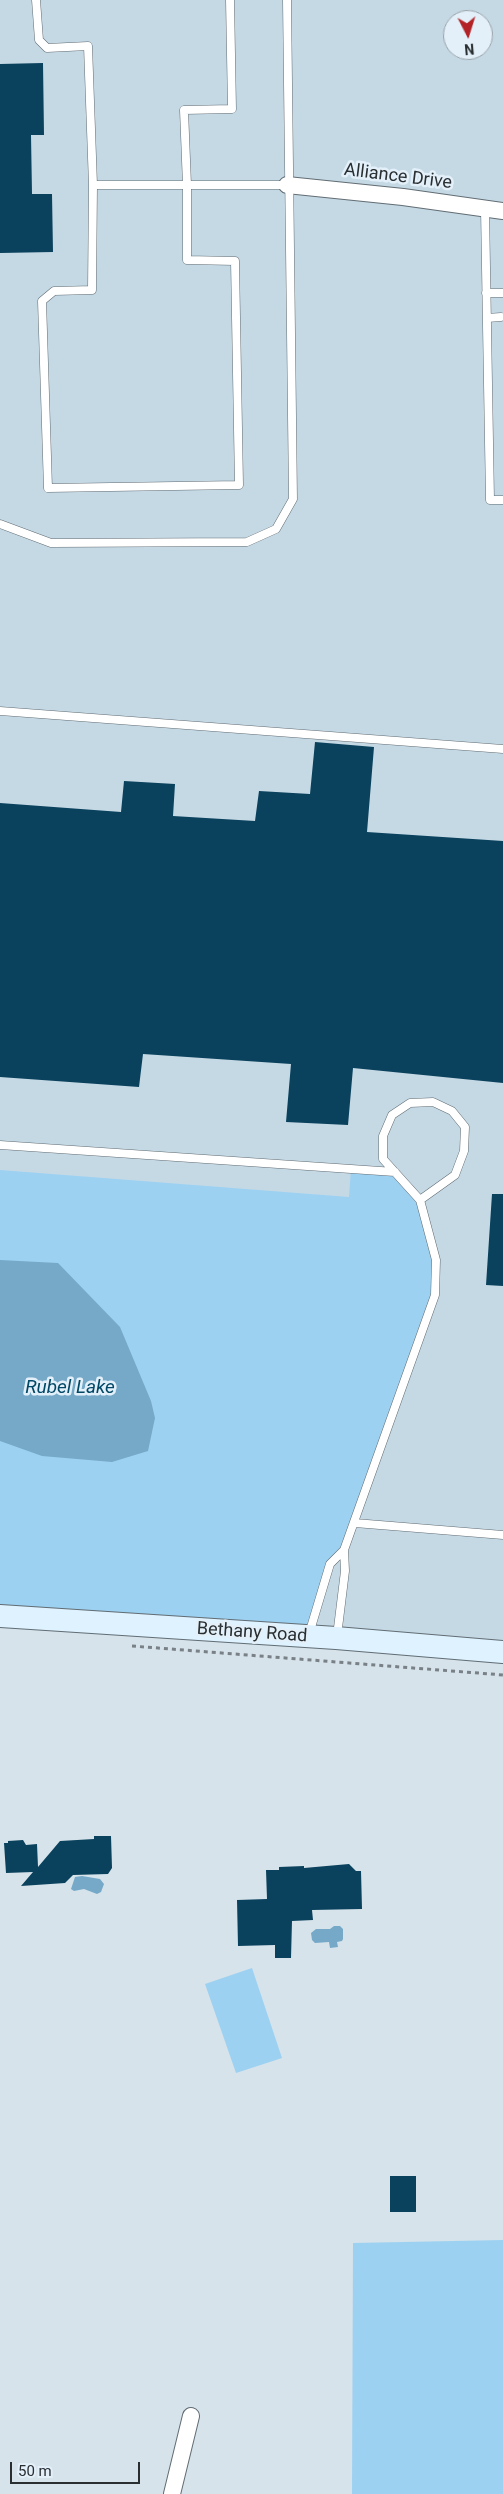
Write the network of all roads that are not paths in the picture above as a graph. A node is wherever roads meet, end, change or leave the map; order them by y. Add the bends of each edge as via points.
1 (36, 0) edge
2 (230, 0) edge
3 (287, 0) edge
4 (287, 184) junction
5 (92, 185) junction
6 (187, 185) junction
7 (485, 209) junction
8 (503, 211) edge
9 (486, 293) junction
10 (503, 293) edge
11 (487, 318) junction
12 (501, 318) dead end
13 (503, 500) edge
14 (0, 524) edge
15 (0, 711) edge
16 (503, 749) edge
17 (0, 1145) edge
18 (395, 1172) junction
19 (420, 1200) junction
20 (355, 1523) junction
21 (503, 1535) edge
22 (344, 1550) junction
23 (0, 1616) edge
24 (308, 1637) junction
25 (336, 1638) junction
26 (503, 1652) edge
27 (191, 2416) dead end
28 (172, 2494) edge

1 - 5 lane via 38,40 47,48 88,46
2 - 6 lane via 232,109 184,110
3 - 4 lane
4 - 6 lane
4 - 7 street, Alliance Drive
4 - 14 lane via 292,284 293,499 276,529 247,542 51,543
5 - 6 lane
5 - 6 lane via 92,290 54,291 42,301 48,488 239,485 235,261 187,260
7 - 8 street, Alliance Drive
7 - 9 lane
9 - 10 lane
9 - 11 lane
11 - 12 lane
11 - 13 lane via 490,500
15 - 16 lane
17 - 18 lane
18 - 19 lane
18 - 19 lane via 384,1159 383,1136 392,1115 410,1103 433,1102 452,1111 465,1127 464,1151 455,1175
19 - 20 lane via 436,1260 435,1295
20 - 21 lane
20 - 22 lane
22 - 24 lane via 330,1564
22 - 25 lane via 345,1571
23 - 24 main road, Bethany Road
24 - 25 main road, Bethany Road
25 - 26 main road, Bethany Road
27 - 28 street

